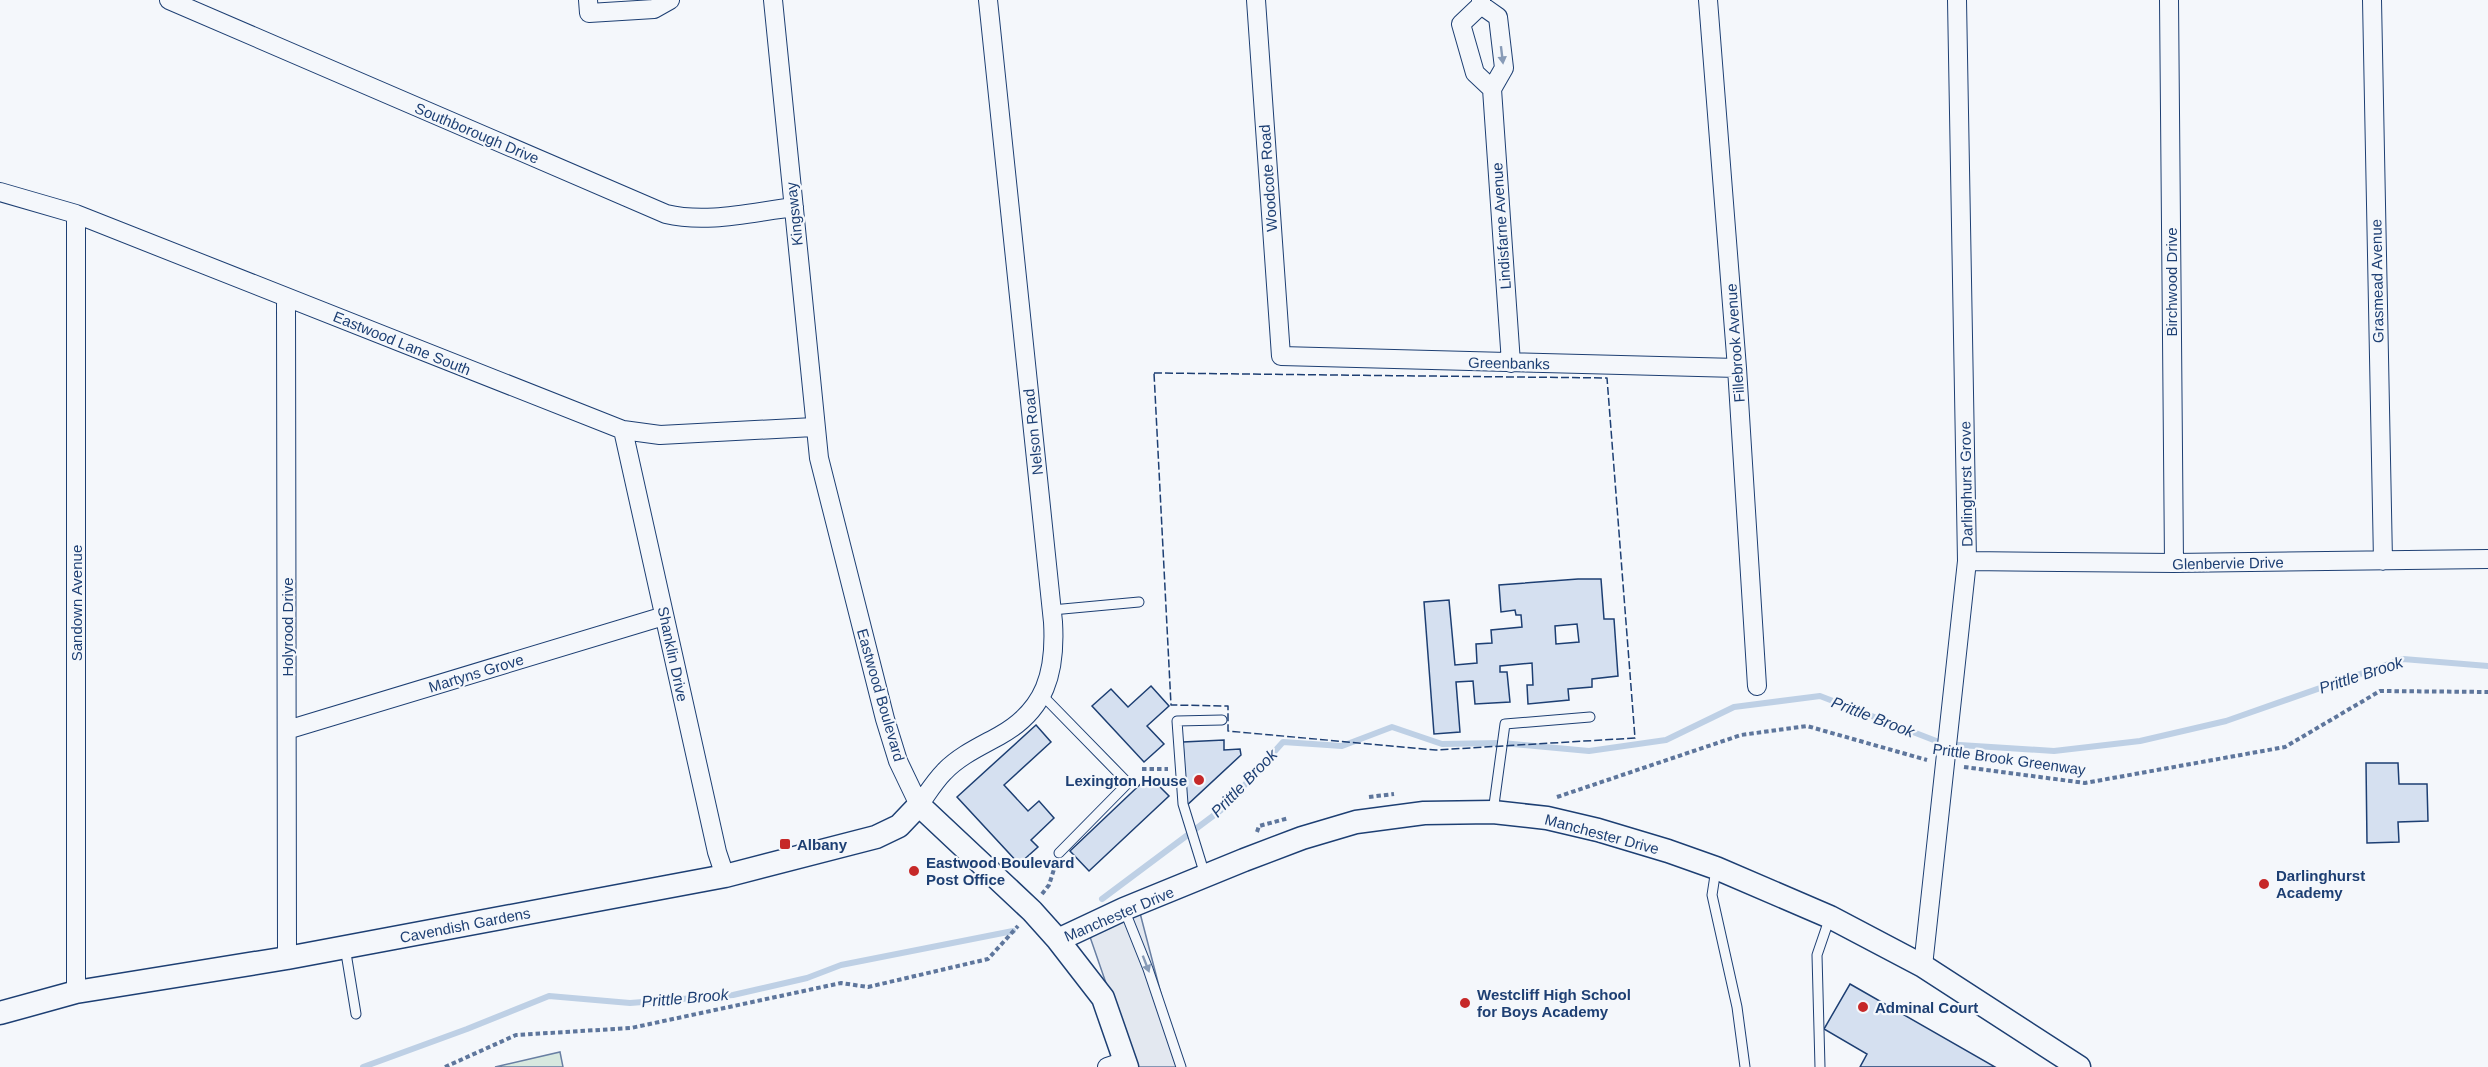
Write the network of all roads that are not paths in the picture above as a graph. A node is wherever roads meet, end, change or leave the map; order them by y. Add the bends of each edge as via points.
1 (169, 0) edge
2 (588, 0) edge
3 (670, 0) edge
4 (773, 0) edge
5 (988, 0) edge
6 (1256, 0) edge
7 (1708, 0) edge
8 (1957, 0) edge
9 (2169, 0) edge
10 (2372, 0) edge
11 (1481, 2) edge
12 (1492, 89) junction
13 (0, 192) edge
14 (794, 207) junction
15 (76, 214) junction
16 (286, 297) junction
17 (1281, 356) joint
18 (1511, 363) junction
19 (1737, 368) junction
20 (814, 427) junction
21 (623, 430) junction
22 (2488, 560) edge
23 (1967, 561) junction
24 (2382, 561) junction
25 (2174, 563) junction
26 (1139, 602) dead end
27 (1052, 610) junction
28 (664, 616) junction
29 (1757, 686) dead end
30 (1042, 695) junction
31 (1590, 717) dead end
32 (1222, 720) dead end
33 (287, 730) junction
34 (919, 805) junction
35 (1493, 812) junction
36 (1059, 853) road end
37 (1716, 868) junction
38 (725, 876) junction
39 (1206, 877) junction
40 (1124, 909) junction
41 (1830, 917) junction
42 (1058, 940) junction
43 (345, 947) junction
44 (287, 958) junction
45 (1923, 966) junction
46 (76, 992) junction
47 (0, 1013) edge
48 (356, 1014) dead end
49 (1119, 1065) edge
50 (1181, 1067) edge
51 (1745, 1067) edge
52 (1820, 1067) edge
53 (2079, 1067) edge

1 - 14 street, Southborough Drive via 666,214 685,219
2 - 3 street via 589,13 654,9
4 - 14 street, Kingsway
5 - 27 street, Nelson Road
6 - 17 street, Woodcote Road
7 - 19 street, Fillebrook Avenue
8 - 23 street, Darlinghurst Grove
9 - 25 street, Birchwood Drive
10 - 24 street, Grasmead Avenue
11 -> 12 street, Lindisfarne Avenue via 1498,17 1504,68
11 - 12 street, Lindisfarne Avenue via 1461,24 1475,73
12 - 18 street, Lindisfarne Avenue
13 - 15 street, Eastwood Lane South
14 - 20 street, Kingsway
15 - 16 street, Eastwood Lane South
15 - 46 street, Sandown Avenue
16 - 21 street, Eastwood Lane South
16 - 33 street, Holyrood Drive
17 - 18 street, Greenbanks
18 - 19 street, Greenbanks
19 - 29 street, Fillebrook Avenue
20 - 21 street, Eastwood Lane South via 660,435
20 - 34 street, Eastwood Boulevard via 885,719 898,761
21 - 28 street, Shanklin Drive
22 - 24 street, Glenbervie Drive
23 - 25 street, Glenbervie Drive
23 - 45 street, Darlinghurst Grove
24 - 25 street, Glenbervie Drive
26 - 27 lane
27 - 30 street, Nelson Road via 1053,664
28 - 33 street, Martyns Grove
28 - 38 street, Shanklin Drive
30 - 34 street, Nelson Road via 1009,729 944,771
30 - 36 lane via 1128,783
31 - 35 lane via 1505,724
32 - 39 lane via 1177,721 1185,814
33 - 44 street, Holyrood Drive
34 - 38 street, Cavendish Gardens via 899,826 876,837
34 - 42 street, Eastwood Boulevard via 1032,910
35 - 37 street, Manchester Drive via 1547,818 1598,830
35 - 39 street, Manchester Drive via 1424,813 1356,822 1302,838
37 - 41 street, Manchester Drive
37 - 51 lane via 1712,895 1737,1007
38 - 43 street, Cavendish Gardens
39 - 40 street, Manchester Drive
40 - 42 street, Manchester Drive
40 -> 50 lane
41 - 45 street, Manchester Drive
41 - 52 lane via 1817,955
42 - 49 street, Eastwood Boulevard via 1103,998
43 - 44 street, Cavendish Gardens
43 - 48 lane
44 - 46 street, Cavendish Gardens
45 - 53 street, Manchester Drive
46 - 47 street, Cavendish Gardens

